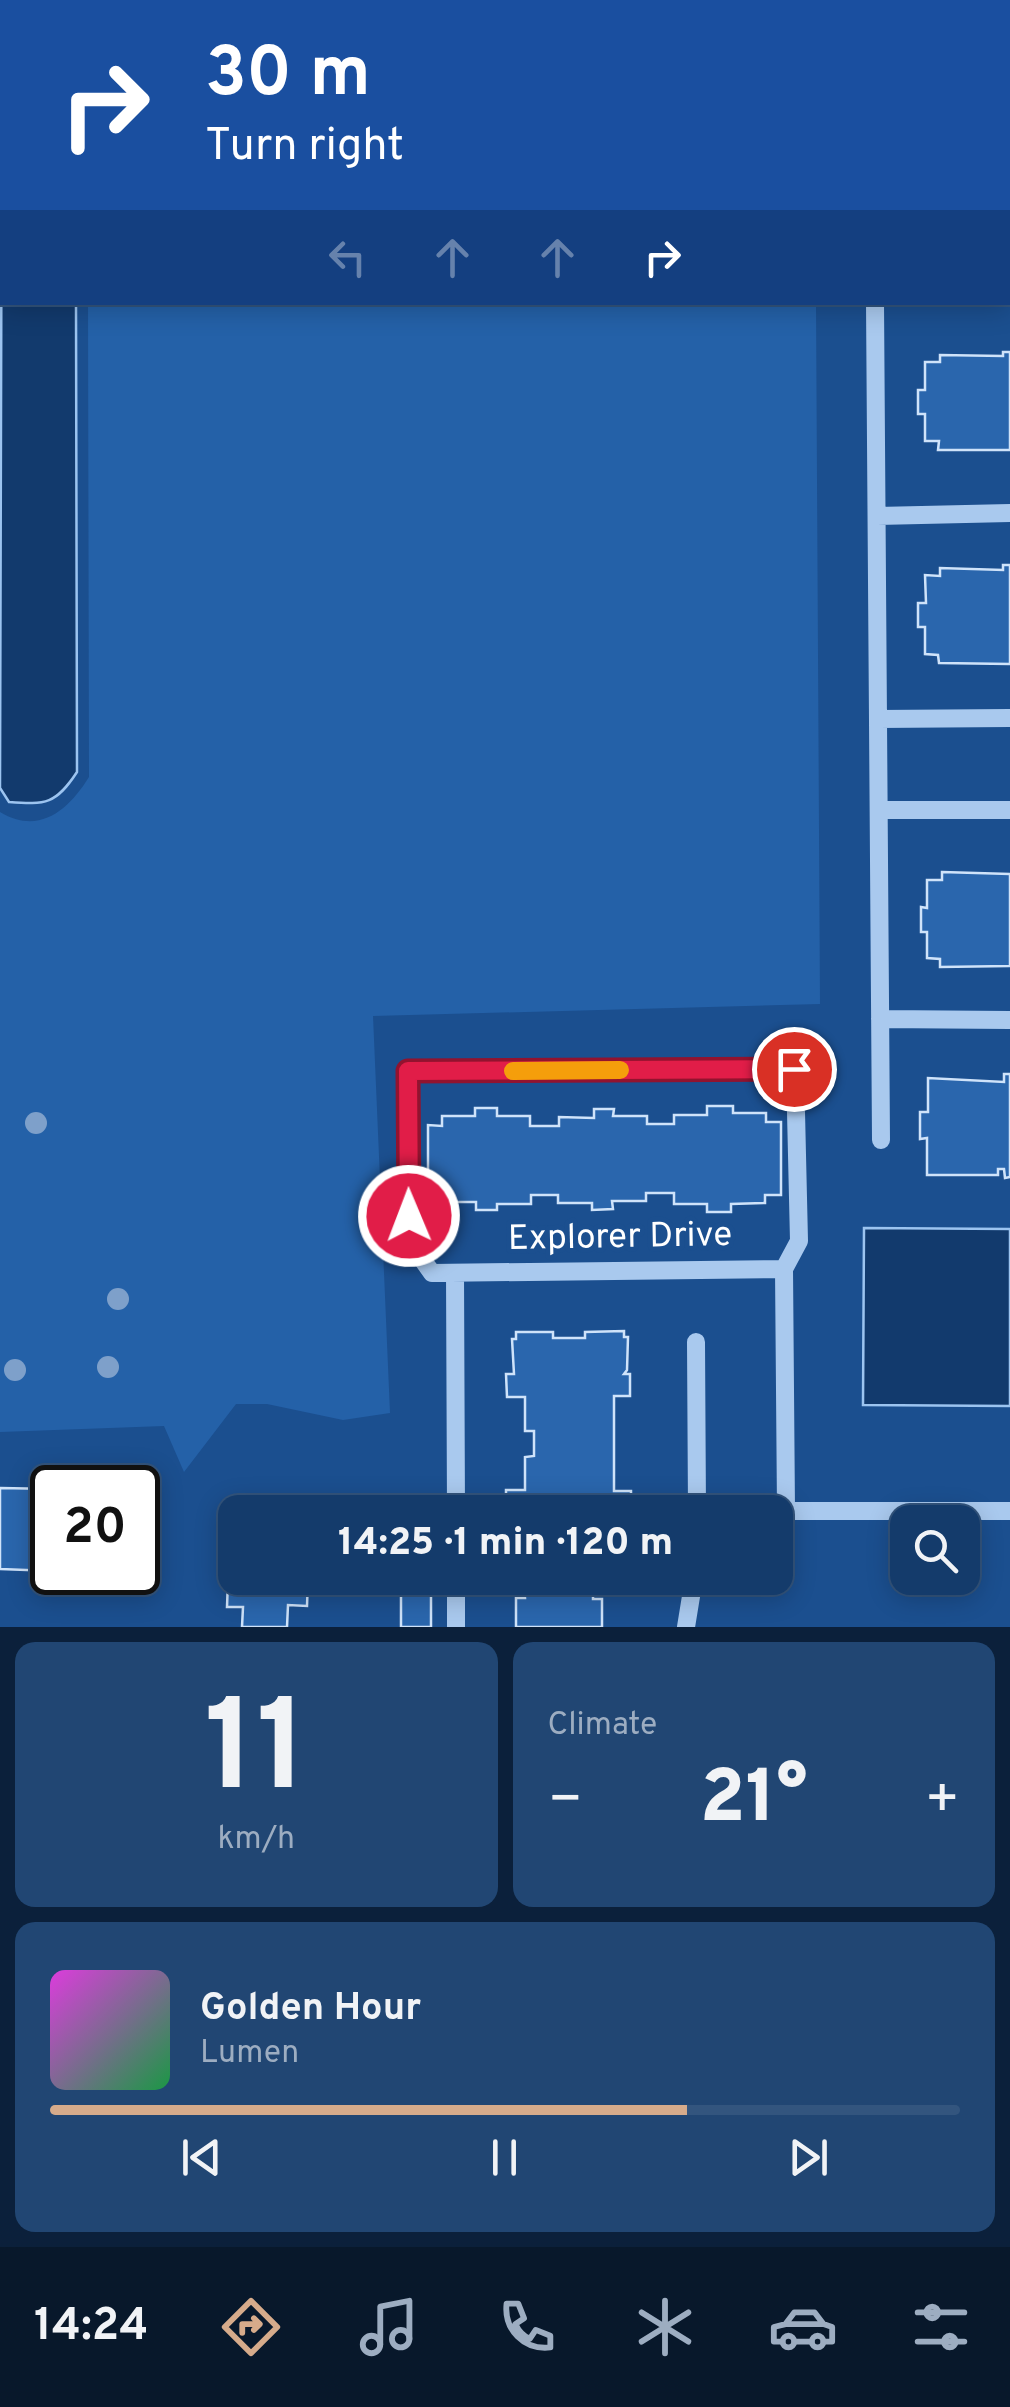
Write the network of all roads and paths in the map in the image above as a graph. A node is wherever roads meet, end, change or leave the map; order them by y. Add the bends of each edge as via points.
1 (875, 305) edge
2 (1010, 513) edge
3 (876, 516) junction
4 (1010, 718) edge
5 (878, 720) junction
6 (879, 810) junction
7 (1010, 810) edge
8 (880, 1019) junction
9 (1010, 1020) edge
10 (880, 1140) dead end
11 (784, 1269) junction
12 (455, 1273) junction
13 (696, 1342) dead end
14 (456, 1495) edge
15 (696, 1495) edge
16 (786, 1495) edge
17 (793, 1510) edge
18 (1010, 1511) edge
19 (456, 1595) edge
20 (691, 1595) edge
21 (456, 1627) edge
22 (686, 1627) edge

1 - 3 street
2 - 3 street
3 - 5 street
4 - 5 street
5 - 6 street
6 - 7 street
6 - 8 street
8 - 9 street
8 - 10 street
11 - 12 street, Explorer Drive
11 - 12 street via 799,1242 794,1069 408,1071 412,1245 432,1273
11 - 16 street
12 - 14 street
13 - 15 street
17 - 18 street
19 - 21 street
20 - 22 street

